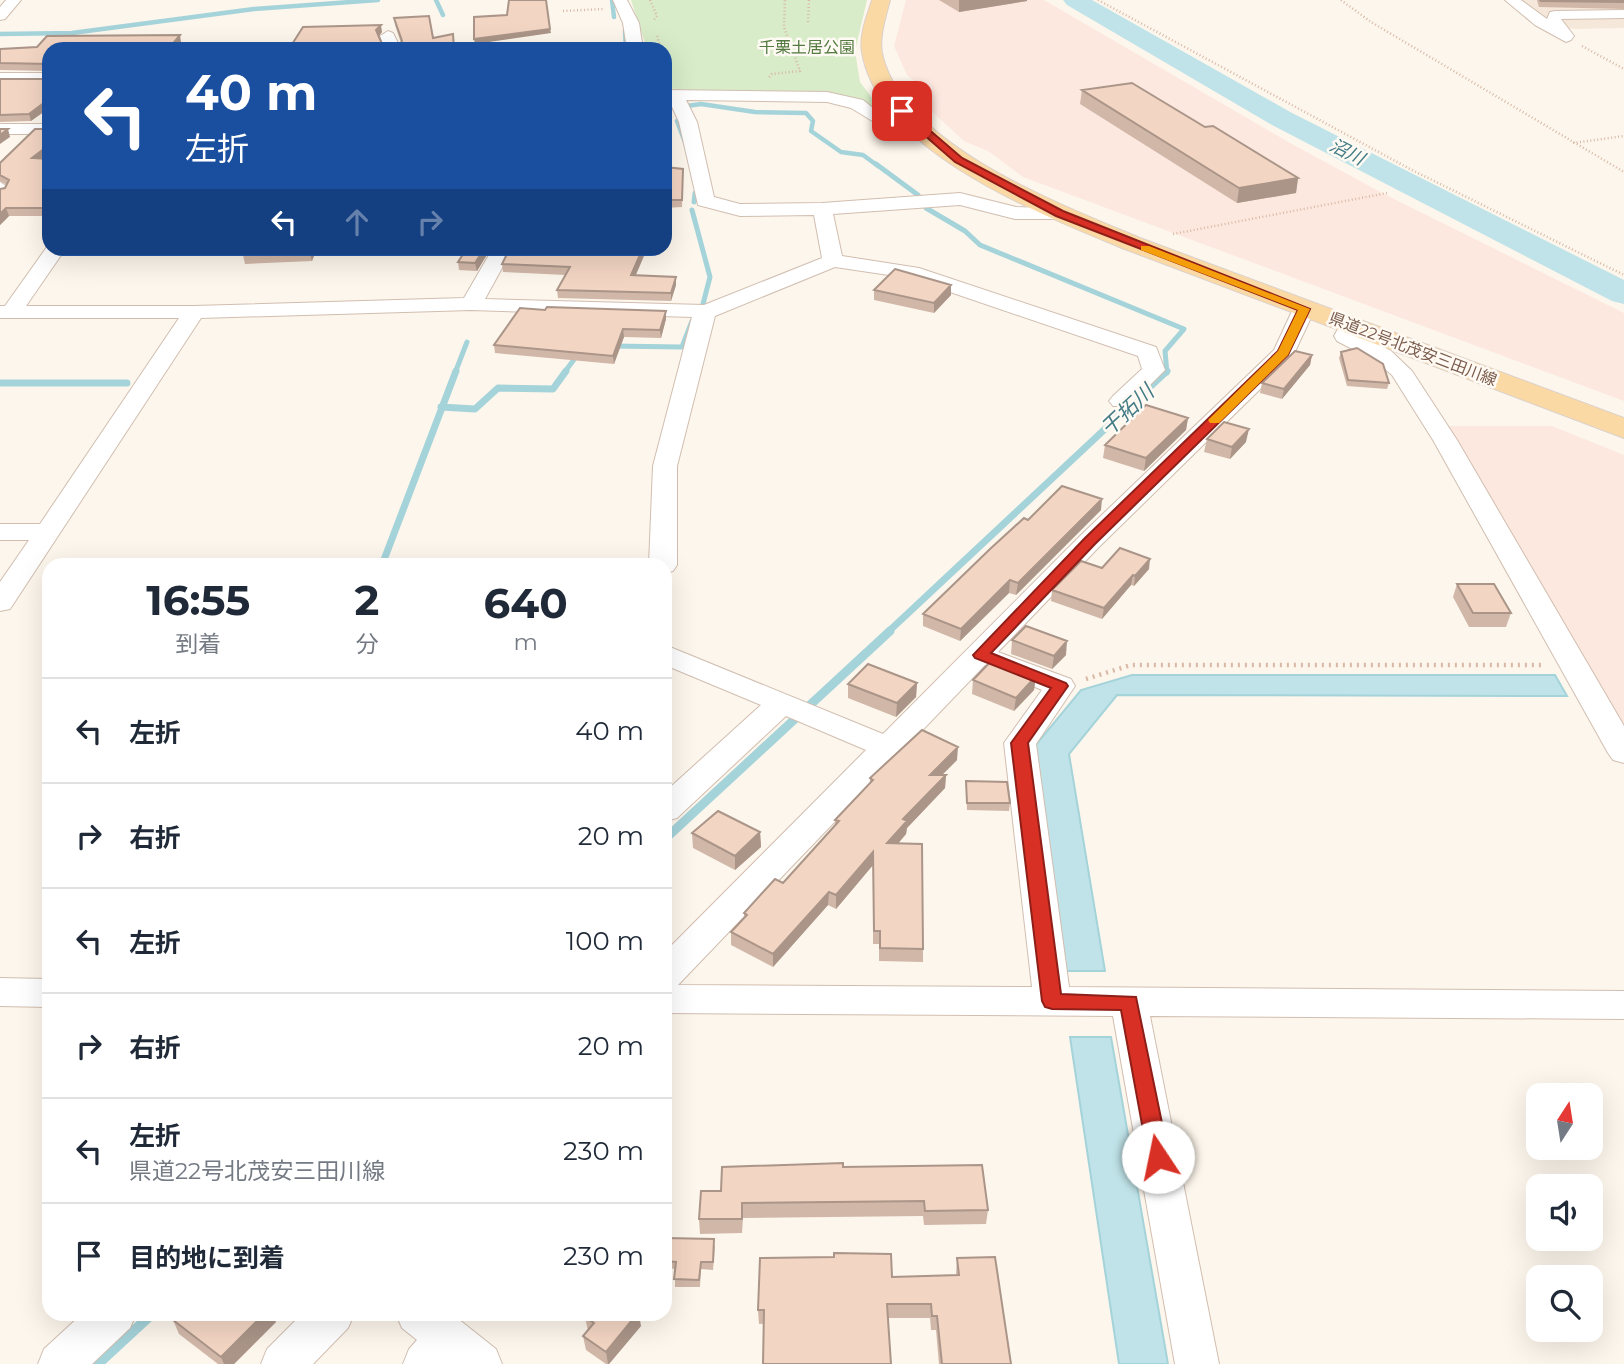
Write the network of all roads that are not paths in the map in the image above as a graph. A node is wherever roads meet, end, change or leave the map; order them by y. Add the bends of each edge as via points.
1 (13, 0) edge
2 (881, 0) edge
3 (1512, 0) edge
4 (614, 4) edge
5 (1624, 14) edge
6 (0, 16) edge
7 (634, 42) edge
8 (0, 78) edge
9 (42, 78) edge
10 (672, 96) edge
11 (672, 98) edge
12 (910, 118) junction
13 (0, 129) edge
14 (42, 130) edge
15 (822, 209) junction
16 (1059, 214) junction
17 (50, 256) edge
18 (498, 256) edge
19 (834, 261) junction
20 (471, 304) junction
21 (1304, 309) junction
22 (707, 311) junction
23 (6, 312) edge
24 (194, 312) junction
25 (1351, 326) junction
26 (1122, 401) dead end
27 (1624, 429) edge
28 (0, 532) edge
29 (47, 532) junction
30 (663, 558) edge
31 (0, 603) edge
32 (980, 655) junction
33 (672, 657) edge
34 (795, 710) junction
35 (887, 747) junction
36 (1624, 753) edge
37 (672, 805) edge
38 (672, 968) edge
39 (0, 992) edge
40 (42, 993) edge
41 (672, 999) edge
42 (1052, 1001) junction
43 (1129, 1002) junction
44 (1624, 1005) edge
45 (106, 1321) edge
46 (325, 1321) edge
47 (60, 1364) edge
48 (283, 1364) edge
49 (1197, 1364) edge

1 - 6 street
2 - 12 main road, 県道22号北茂安三田川線 via 872,52 882,82
3 - 5 street via 1566,37 1555,15
4 - 7 street via 631,23
8 - 9 street
10 - 12 street via 827,97 857,104 874,117
11 - 15 street via 688,122 705,201 740,211
12 - 16 main road, 県道22号北茂安三田川線 via 958,160
13 - 14 street
15 - 16 street via 960,200 1015,213
15 - 19 street
16 - 21 main road, 県道22号北茂安三田川線
17 - 23 street
18 - 20 street
19 - 22 street
19 - 26 street via 912,272 1148,352 1154,370
20 - 22 street
20 - 24 street
21 - 25 main road, 県道22号北茂安三田川線
21 - 32 street via 1284,353
22 - 30 street via 665,466
23 - 24 street
24 - 29 street
25 - 27 main road, 県道22号北茂安三田川線
25 - 36 street via 1345,335 1401,371
28 - 29 street
29 - 31 street
32 - 35 street
32 - 42 street via 1060,686 1020,743
33 - 34 street
34 - 35 street
34 - 37 street
35 - 38 street
39 - 40 street
41 - 42 street
42 - 43 street
43 - 44 street
43 - 49 street
45 - 47 street
46 - 48 street

